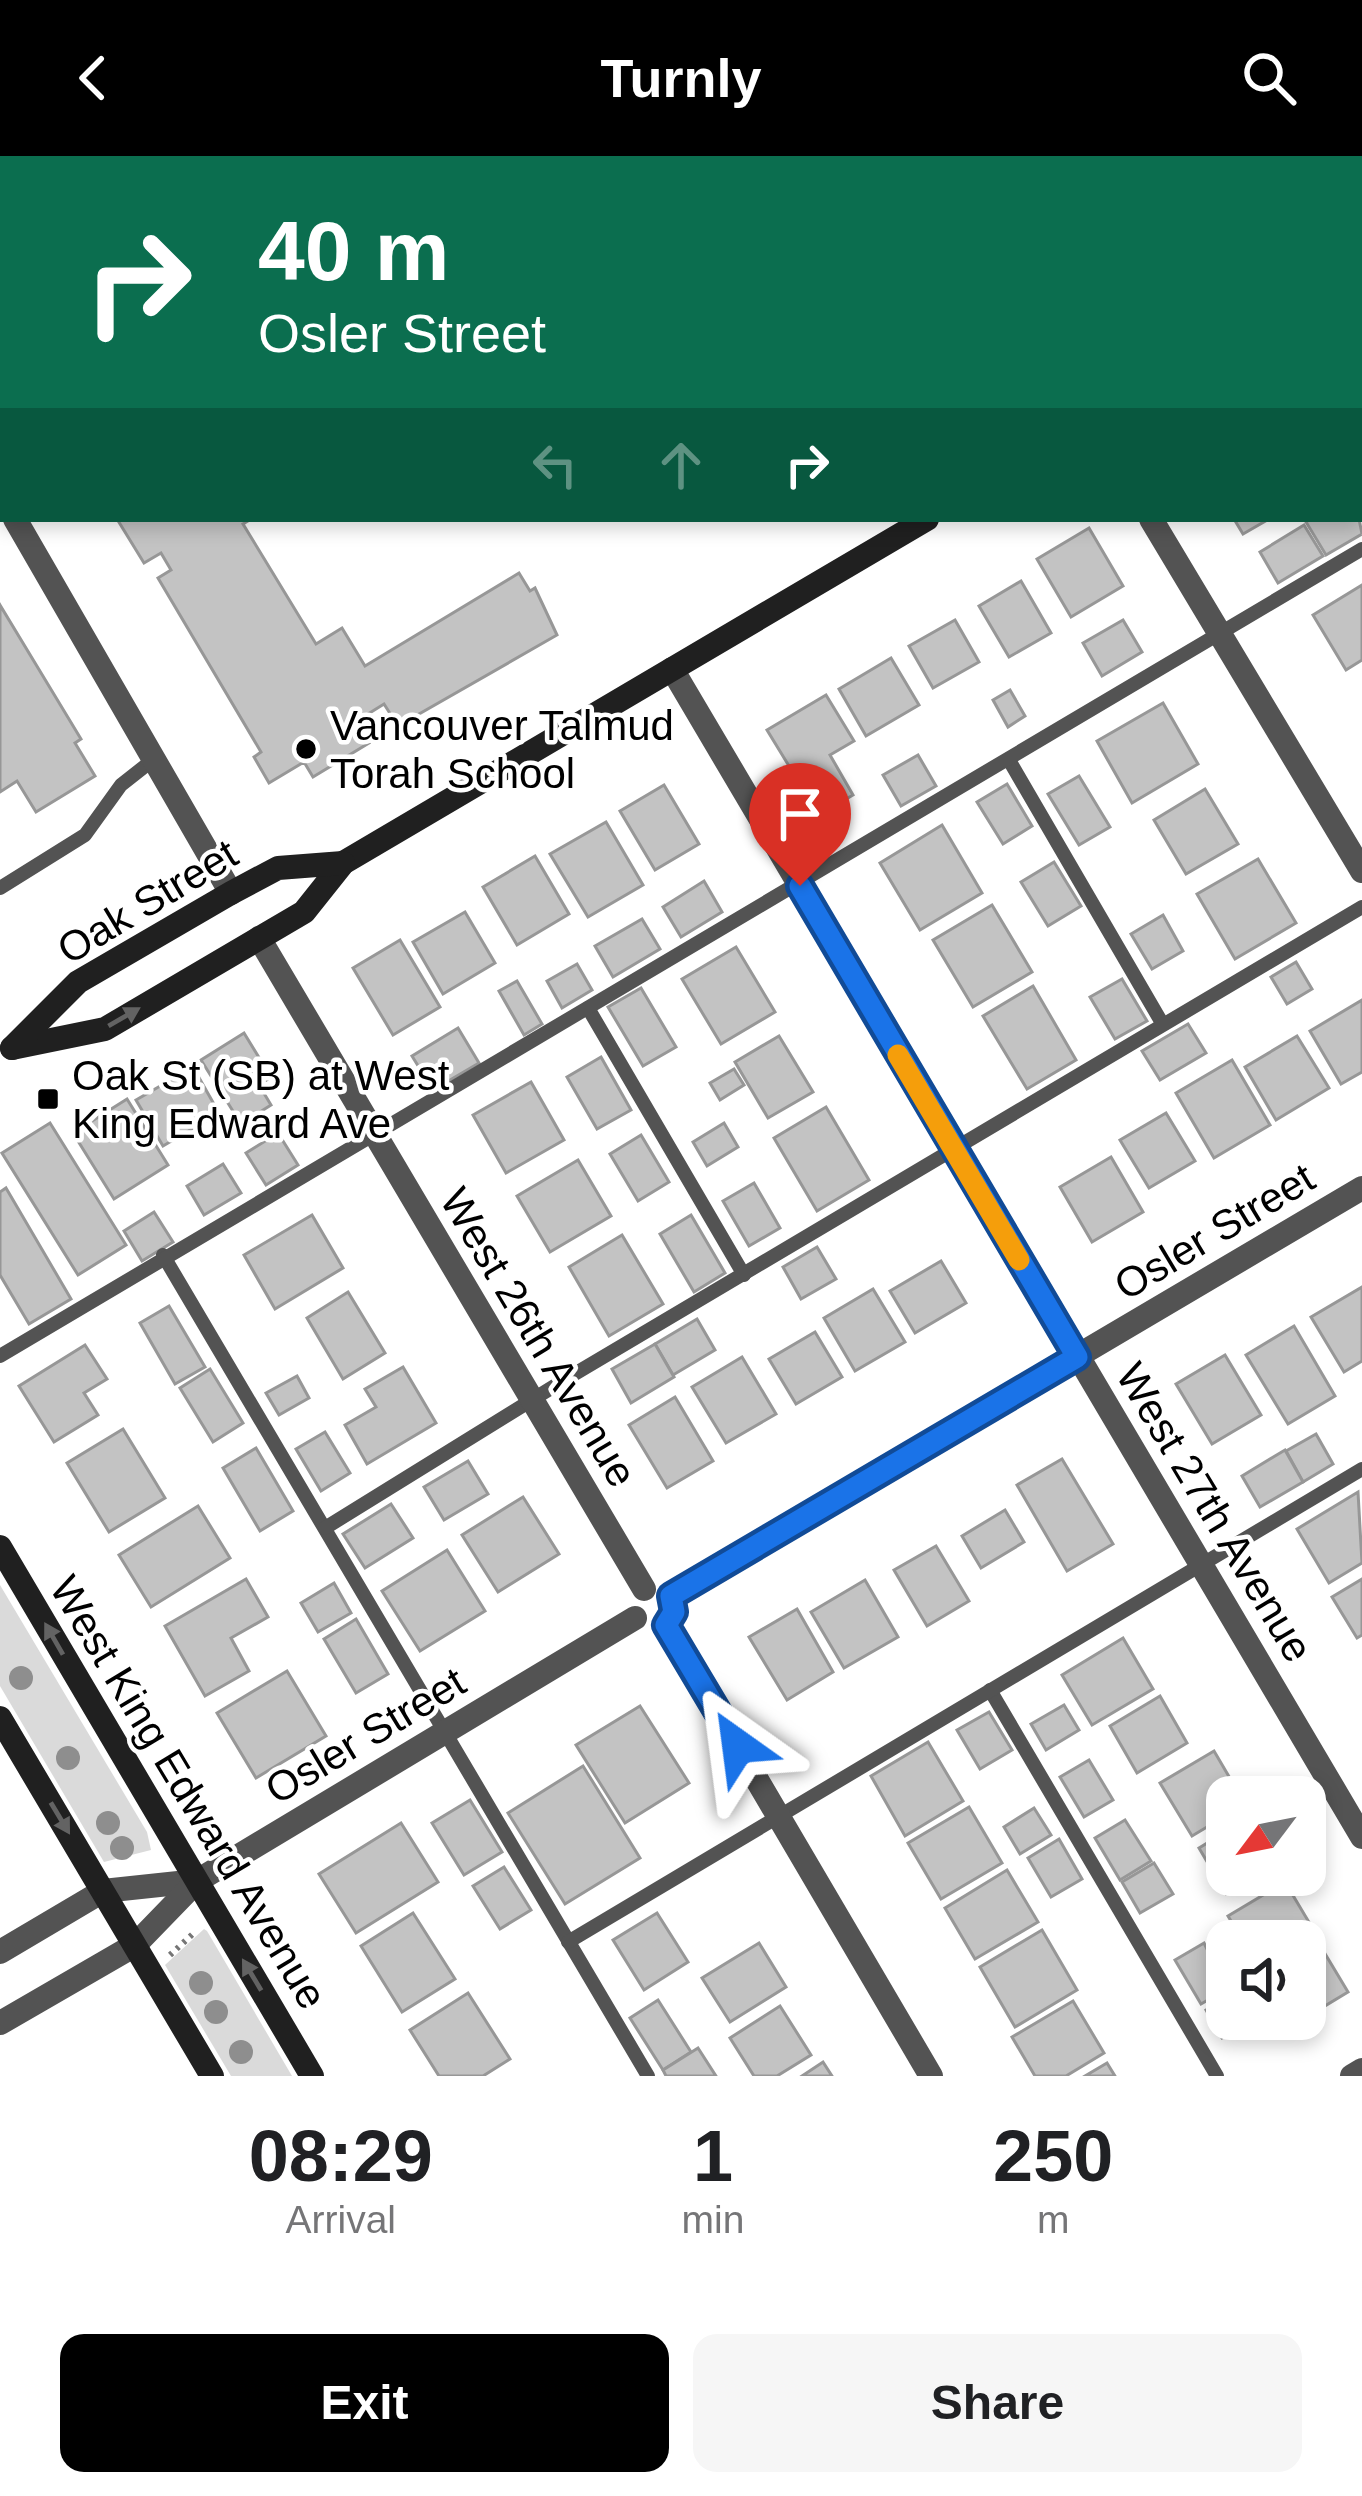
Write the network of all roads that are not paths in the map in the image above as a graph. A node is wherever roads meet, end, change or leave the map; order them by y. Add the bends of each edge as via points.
1 (17, 522) edge
2 (922, 522) edge
3 (1153, 522) edge
4 (1362, 549) edge
5 (1219, 633) junction
6 (672, 669) junction
7 (154, 760) junction
8 (1010, 760) junction
9 (343, 863) junction
10 (1362, 871) edge
11 (800, 886) junction
12 (0, 887) edge
13 (230, 893) junction
14 (1362, 907) edge
15 (259, 938) junction
16 (587, 1008) junction
17 (1162, 1023) junction
18 (4, 1043) edge
19 (373, 1132) junction
20 (953, 1151) junction
21 (1362, 1188) edge
22 (164, 1255) junction
23 (744, 1274) junction
24 (0, 1356) edge
25 (1077, 1357) junction
26 (530, 1401) junction
27 (1362, 1469) edge
28 (325, 1528) junction
29 (0, 1547) edge
30 (1202, 1566) junction
31 (644, 1588) junction
32 (671, 1596) junction
33 (635, 1618) junction
34 (666, 1625) junction
35 (990, 1690) junction
36 (0, 1718) edge
37 (446, 1733) junction
38 (782, 1818) junction
39 (1362, 1837) edge
40 (197, 1882) junction
41 (103, 1891) junction
42 (568, 1942) junction
43 (135, 1945) junction
44 (0, 1952) edge
45 (0, 2023) edge
46 (1362, 2070) edge
47 (212, 2076) edge
48 (312, 2076) edge
49 (648, 2076) edge
50 (932, 2076) edge
51 (1217, 2076) edge
52 (1352, 2076) edge

1 - 7 street
2 - 6 main road, Oak Street
3 - 5 street
4 - 5 lane
5 - 8 lane
5 - 10 street
6 - 9 main road, Oak Street
6 - 11 street, West 27th Avenue
7 - 12 lane via 121,785 86,835
7 - 13 street
8 - 11 lane
8 - 17 lane
9 - 13 main road, Oak Street via 278,868
9 - 15 main road, Oak Street via 304,912
11 - 16 lane
11 - 20 street, West 27th Avenue
13 - 18 main road, Oak Street via 78,982
14 - 17 lane
18 -> 15 main road, Oak Street via 105,1029
15 - 19 street, West 26th Avenue
16 - 19 lane
16 - 23 lane
17 - 20 lane
19 - 22 lane
19 - 26 street, West 26th Avenue
20 - 23 lane
20 - 25 street, West 27th Avenue
21 - 25 street, Osler Street
22 - 24 lane
22 - 28 lane
23 - 26 lane
25 - 30 street, West 27th Avenue
25 - 32 street, Osler Street
26 - 28 lane
26 - 31 street, West 26th Avenue
27 - 30 lane
28 - 37 lane
40 -> 29 main road, West King Edward Avenue
30 - 35 lane
30 - 39 street, West 27th Avenue
31 - 32 street
31 - 33 street via 633,1601
32 - 34 street
33 - 34 street via 649,1628
33 - 37 street, Osler Street
34 - 38 street
35 - 38 lane
35 - 51 lane
36 -> 41 main road
37 - 40 street, Osler Street
37 - 42 lane
38 - 42 lane
38 - 50 street
40 - 41 street, Osler Street
40 - 43 street, Osler Street
48 -> 40 main road, West King Edward Avenue
41 - 43 main road
41 - 44 street, Osler Street
42 - 49 lane
43 - 45 street, Osler Street
43 - 47 main road
46 - 52 street

